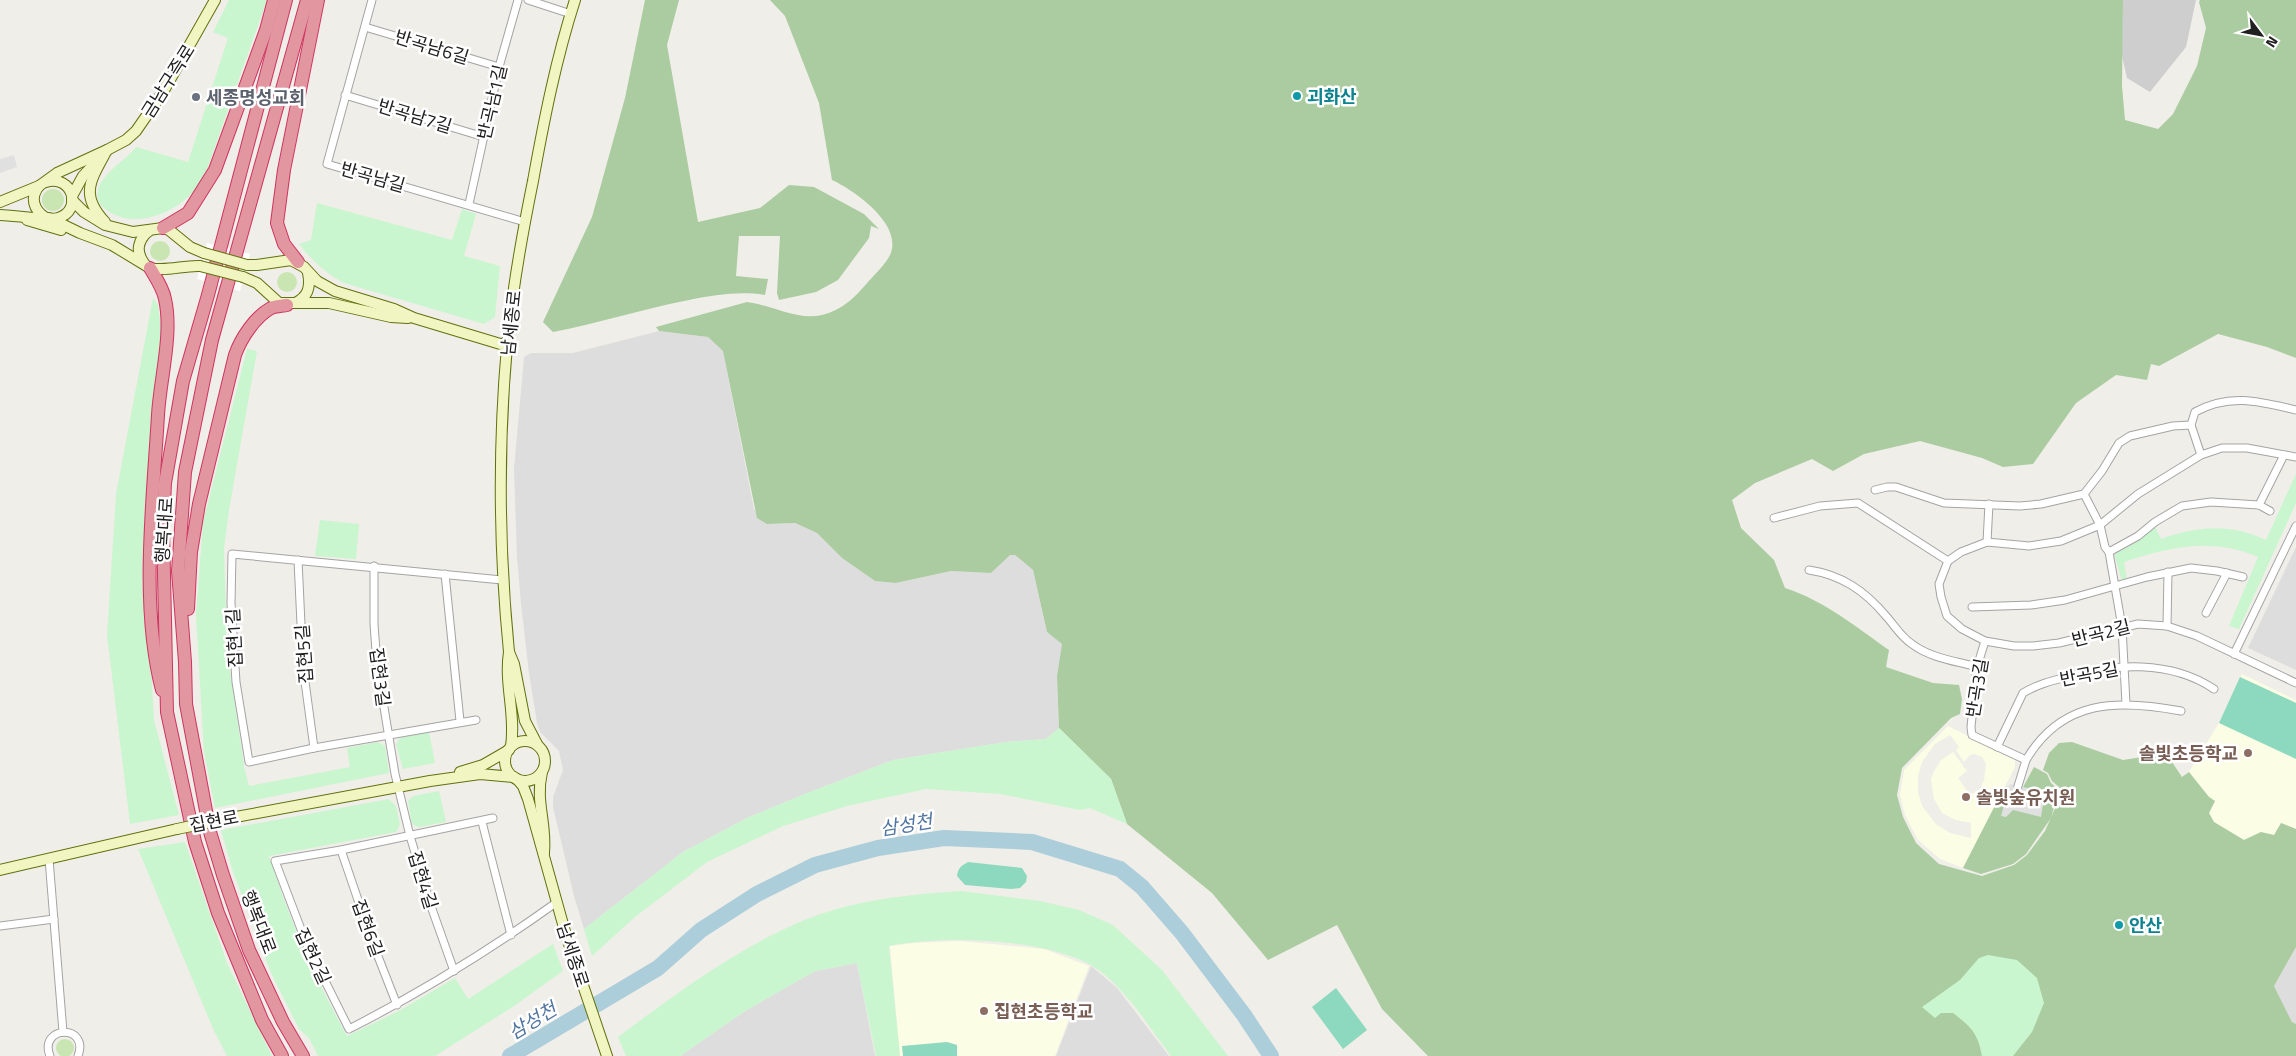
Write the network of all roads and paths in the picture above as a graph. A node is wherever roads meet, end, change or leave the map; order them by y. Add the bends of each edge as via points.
1 (215, 0) edge
2 (274, 0) edge
3 (286, 0) edge
4 (307, 0) edge
5 (318, 0) edge
6 (372, 0) edge
7 (518, 0) edge
8 (528, 0) edge
9 (575, 0) edge
10 (571, 14) junction
11 (365, 27) junction
12 (499, 67) junction
13 (345, 95) junction
14 (484, 137) junction
15 (107, 150) junction
16 (42, 184) junction
17 (72, 198) junction
18 (0, 202) edge
19 (469, 204) junction
20 (3, 215) edge
21 (47, 218) junction
22 (525, 222) junction
23 (110, 226) junction
24 (156, 229) junction
25 (80, 234) junction
26 (298, 262) junction
27 (147, 266) junction
28 (308, 273) junction
29 (291, 304) junction
30 (414, 318) junction
31 (507, 346) junction
32 (2296, 410) edge
33 (2191, 425) junction
34 (2201, 455) junction
35 (2284, 455) junction
36 (2296, 457) edge
37 (1875, 490) dead end
38 (2084, 494) junction
39 (1989, 504) junction
40 (2259, 505) junction
41 (2270, 511) dead end
42 (1774, 518) dead end
43 (2100, 525) junction
44 (2296, 526) edge
45 (1987, 542) junction
46 (2109, 552) junction
47 (298, 560) junction
48 (1948, 561) junction
49 (374, 566) junction
50 (1809, 570) dead end
51 (2168, 572) junction
52 (2227, 573) junction
53 (445, 574) junction
54 (2243, 577) dead end
55 (502, 580) junction
56 (2115, 586) junction
57 (1972, 607) dead end
58 (2206, 613) dead end
59 (2167, 626) junction
60 (2122, 627) junction
61 (1985, 641) junction
62 (509, 652) junction
63 (2234, 654) junction
64 (185, 662) junction
65 (2123, 666) junction
66 (1977, 667) junction
67 (2296, 683) edge
68 (2214, 688) dead end
69 (2126, 704) junction
70 (167, 712) junction
71 (2181, 712) dead end
72 (476, 720) dead end
73 (460, 722) junction
74 (389, 734) junction
75 (537, 744) junction
76 (1997, 747) junction
77 (314, 748) junction
78 (510, 748) junction
79 (2026, 760) junction
80 (542, 772) junction
81 (516, 778) junction
82 (430, 781) junction
83 (2018, 786) dead end
84 (398, 787) junction
85 (493, 818) dead end
86 (482, 822) junction
87 (410, 836) junction
88 (341, 850) junction
89 (544, 854) junction
90 (49, 859) junction
91 (0, 870) edge
92 (556, 902) junction
93 (54, 919) junction
94 (0, 926) edge
95 (511, 935) junction
96 (454, 971) junction
97 (397, 1005) junction
98 (63, 1032) junction
99 (50, 1056) edge
100 (78, 1056) edge
101 (282, 1056) edge
102 (303, 1056) edge
103 (607, 1056) edge

1 - 15 street, 금남구즉로 via 149,115 126,140
2 - 24 highway via 215,170 188,213
3 - 70 highway, 행복대로 via 183,382 170,444 162,529
4 - 64 highway, 행복대로 via 212,340 196,412 185,472 178,571
5 - 26 highway via 284,170 277,223 284,244
6 - 11 street, 반곡남길
7 - 12 street, 반곡남1길
8 - 10 street
9 - 10 street, 남세종로
10 - 22 street, 남세종로 via 550,93
11 - 12 street, 반곡남6길
11 - 13 street, 반곡남길
12 - 14 street, 반곡남1길
13 - 14 street, 반곡남7길
13 - 19 street, 반곡남길 via 327,164
14 - 19 street, 반곡남1길
15 - 16 street, 금남구즉로 via 57,173
15 - 17 street, 금남구즉로 via 84,176
15 - 23 street via 91,180 88,194
16 - 17 street via 51,180 64,183
16 - 18 street, 금남구즉로
16 - 21 street via 36,191 34,204
17 - 21 street, 금남구즉로 via 64,216
17 - 23 street via 84,212
19 - 22 street, 반곡남길
20 - 21 street
20 - 25 street
21 - 25 street
22 - 31 street, 남세종로
23 - 24 street via 133,232
24 - 26 street, bridge via 169,230 190,247 204,253 247,265 284,260
24 - 27 street via 144,234 138,245 138,252
25 - 27 street via 112,244
26 - 28 street
27 - 29 street, bridge via 157,270 200,266 243,277 257,284 273,300
27 - 70 highway via 165,298 168,329 160,386 150,544 155,665
28 - 29 street via 309,288 301,300
28 - 30 street via 335,291
29 - 30 street via 329,303 391,317
29 - 64 highway via 271,308 260,318 239,342 235,355 199,504 191,552
30 - 31 street
31 - 55 street, 남세종로 via 502,461
32 - 33 street via 2268,403 2222,401 2195,412
33 - 34 street
33 - 38 street via 2130,436 2119,444
34 - 35 street via 2222,448 2247,448
34 - 43 street via 2138,494
35 - 36 street
35 - 40 street
37 - 39 street via 1896,487 1944,503
38 - 39 street via 2041,504
38 - 43 street
39 - 45 street
40 - 41 street
40 - 46 street via 2211,502 2182,506
42 - 48 street via 1820,506 1858,503
43 - 45 street via 2061,541 2028,546
43 - 46 street
44 - 63 street
45 - 48 street
46 - 56 street
47 - 49 street, 집현1길
47 - 77 street, 집현5길 via 303,667
47 - 77 street, 집현1길 via 232,554 231,604 236,673 249,762
48 - 61 street, 반곡2길 via 1939,584 1947,616 1962,630
49 - 53 street, 집현1길
49 - 74 street, 집현3길 via 377,665
50 - 66 street via 1837,578 1868,596 1912,645
51 - 52 street via 2191,568
51 - 56 street
51 - 59 street
52 - 54 street
52 - 58 street
53 - 55 street, 집현1길
53 - 73 street
55 - 62 street, 남세종로
56 - 57 street via 2065,600 2031,605
56 - 60 street
59 - 60 street, 반곡2길 via 2138,624
59 - 63 street, 반곡2길 via 2191,633
60 - 61 street, 반곡2길 via 2045,644 2020,646
60 - 65 street
61 - 66 street, 반곡3길
62 - 75 street, 남세종로 via 525,722
62 - 78 street, 남세종로 via 506,670 513,720
63 - 67 street, 반곡2길
64 - 102 highway, 행복대로 via 186,704 210,832 249,950
65 - 68 street, 반곡5길 via 2178,672
65 - 69 street
65 - 76 street, 반곡5길 via 2073,675 2023,693
66 - 76 street, 반곡3길 via 1972,735
69 - 71 street
69 - 79 street via 2088,709 2060,720
70 - 101 highway, 행복대로 via 195,842 218,913 262,1020
72 - 73 street, 집현1길
73 - 74 street, 집현1길
74 - 77 street, 집현1길
74 - 84 street, 집현3길
75 - 78 street via 524,741
75 - 80 street via 544,753
76 - 79 street, 반곡3길
78 - 81 street via 506,763
78 - 82 street, 집현로 via 483,765
79 - 83 street
80 - 81 street via 530,780
80 - 89 street, 남세종로 via 538,788 546,836
81 - 82 street, 집현로 via 480,774
81 - 89 street, 남세종로 via 523,786
82 - 84 street, 집현로
84 - 87 street, 집현4길
84 - 90 street, 집현로, bridge via 225,819
85 - 86 street, 집현2길
86 - 87 street, 집현2길
86 - 95 street
87 - 88 street, 집현2길
87 - 96 street, 집현4길
88 - 97 street, 집현6길
88 - 97 street, 집현2길 via 275,861 307,946 349,1029
89 - 92 street, 남세종로
90 - 91 street, 집현로
90 - 93 street
92 - 95 street, 집현2길
92 - 103 street, 남세종로
93 - 94 street
93 - 98 street
95 - 96 street, 집현2길
96 - 97 street, 집현2길
98 - 99 street via 51,1039
98 - 100 street via 70,1033 78,1041

